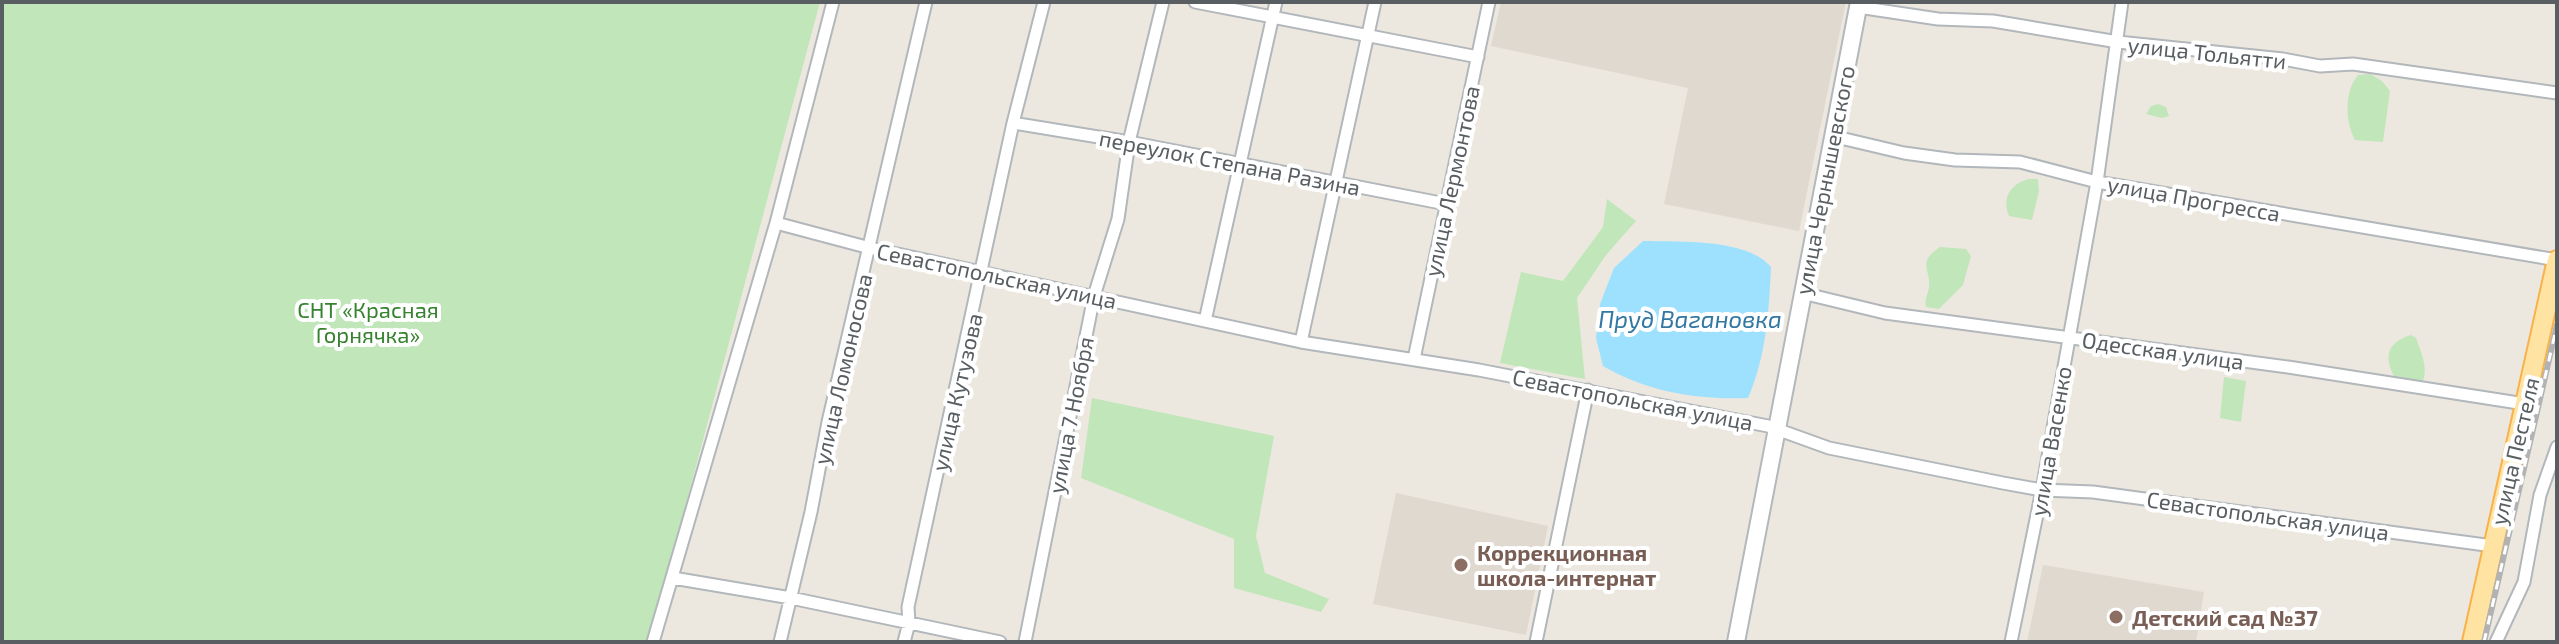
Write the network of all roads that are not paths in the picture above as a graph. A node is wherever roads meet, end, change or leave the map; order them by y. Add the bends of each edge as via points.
1 (833, 2) edge
2 (926, 2) edge
3 (1044, 2) edge
4 (1163, 2) edge
5 (1195, 2) edge
6 (1276, 2) edge
7 (1375, 2) edge
8 (1489, 2) edge
9 (2122, 2) edge
10 (1858, 4) edge
11 (1273, 17) junction
12 (1368, 36) junction
13 (2118, 42) junction
14 (1478, 57) junction
15 (2557, 93) edge
16 (1013, 123) junction
17 (1832, 136) junction
18 (1129, 142) junction
19 (1239, 164) junction
20 (2097, 182) junction
21 (1336, 183) junction
22 (1446, 204) junction
23 (776, 223) junction
24 (870, 248) junction
25 (2557, 260) edge
26 (983, 271) junction
27 (1802, 293) junction
28 (1094, 296) junction
29 (1205, 321) junction
30 (2068, 337) junction
31 (1301, 342) junction
32 (1414, 359) junction
33 (1588, 390) junction
34 (2525, 404) junction
35 (1776, 428) junction
36 (2557, 447) edge
37 (2042, 490) junction
38 (2493, 546) junction
39 (673, 578) junction
40 (791, 598) junction
41 (909, 623) junction
42 (653, 642) edge
43 (780, 642) edge
44 (904, 642) edge
45 (1000, 642) edge
46 (1025, 642) edge
47 (1536, 642) edge
48 (1736, 642) edge
49 (2011, 642) edge
50 (2472, 642) edge
51 (2496, 642) edge

1 - 23 street
2 - 24 street, улица Ломоносова
3 - 16 street, улица Кутузова
4 - 18 street, улица 7 Ноября
5 - 11 street
6 - 11 street
7 - 12 street
8 - 14 street, улица Лермонтова
9 - 13 street, улица Васенко
10 - 13 street, улица Тольятти
10 - 17 street, улица Чернышевского
11 - 12 street
11 - 19 street
12 - 14 street
12 - 21 street
13 - 15 street, улица Тольятти via 2320,66 2353,64
13 - 20 street, улица Васенко
14 - 22 street, улица Лермонтова
16 - 18 street, переулок Степана Разина
16 - 26 street, улица Кутузова
17 - 20 street, улица Прогресса via 1917,155 2020,162
17 - 27 street, улица Чернышевского
18 - 19 street, переулок Степана Разина
18 - 28 street, улица 7 Ноября via 1118,219
19 - 21 street, переулок Степана Разина
19 - 29 street
20 - 25 street, улица Прогресса
20 - 30 street, улица Васенко
21 - 22 street, переулок Степана Разина
21 - 31 street
22 - 32 street, улица Лермонтова
23 - 24 street, Севастопольская улица
23 - 39 street
24 - 26 street, Севастопольская улица
24 - 40 street, улица Ломоносова
25 - 34 main road, улица Пестеля
26 - 28 street, Севастопольская улица
26 - 41 street, улица Кутузова via 911,591
27 - 30 street, Одесская улица via 1885,313
27 - 35 street, улица Чернышевского
28 - 29 street, Севастопольская улица
28 - 46 street, улица 7 Ноября
29 - 31 street, Севастопольская улица
30 - 34 street, Одесская улица
30 - 37 street, улица Васенко
31 - 32 street, Севастопольская улица
32 - 33 street, Севастопольская улица
33 - 35 street, Севастопольская улица
33 - 47 street
34 - 38 main road, улица Пестеля
35 - 37 street, Севастопольская улица via 1829,448
35 - 48 street, улица Чернышевского
36 - 51 street, улица Пестеля via 2540,495 2524,582
37 - 38 street, Севастопольская улица via 2093,492
37 - 49 street, улица Васенко
38 - 50 main road, улица Пестеля
39 - 40 street
39 - 42 street
40 - 41 street
40 - 43 street, улица Ломоносова
41 - 44 street, улица Кутузова
41 - 45 street

